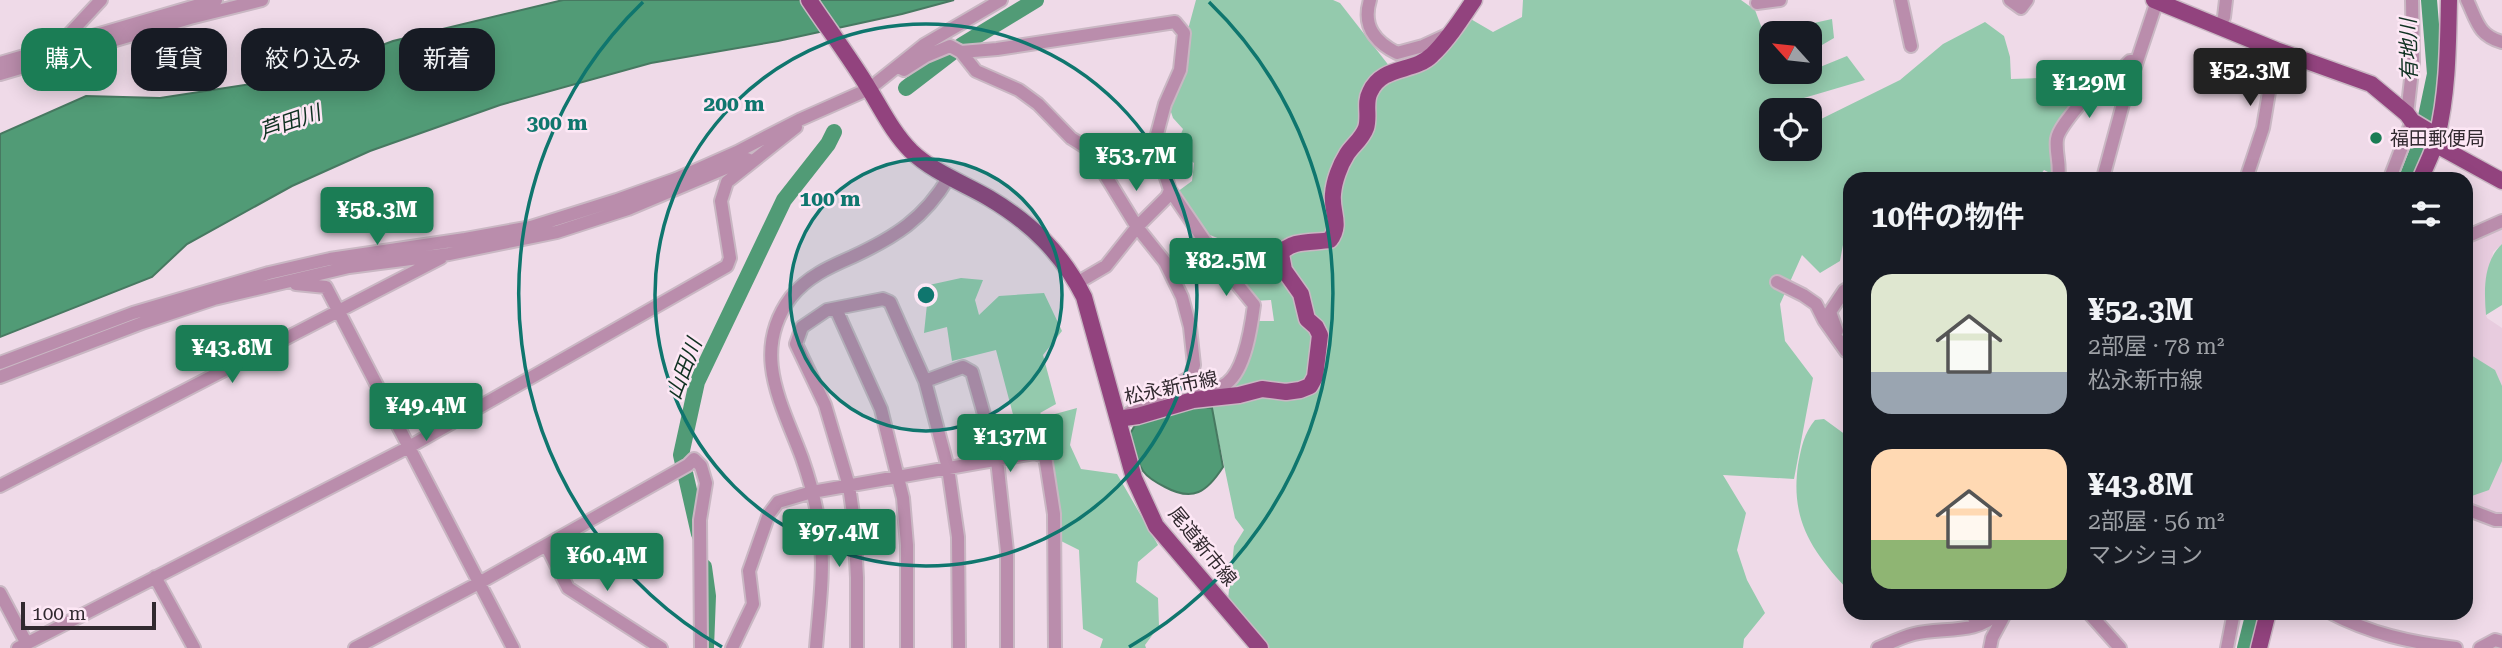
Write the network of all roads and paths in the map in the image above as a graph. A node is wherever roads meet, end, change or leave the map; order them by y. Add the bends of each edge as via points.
1 (101, 0) edge
2 (262, 0) edge
3 (809, 0) edge
4 (1001, 0) edge
5 (1370, 0) edge
6 (1474, 0) edge
7 (1780, 0) edge
8 (1901, 0) edge
9 (2010, 0) edge
10 (2027, 0) edge
11 (2226, 0) edge
12 (2412, 0) edge
13 (2449, 0) edge
14 (2467, 0) edge
15 (210, 1) edge
16 (2156, 1) edge
17 (1757, 3) dead end
18 (2183, 6) edge
19 (2220, 27) junction
20 (77, 28) edge
21 (116, 28) edge
22 (1449, 34) junction
23 (2502, 42) edge
24 (1911, 46) dead end
25 (2276, 50) junction
26 (961, 52) junction
27 (21, 56) edge
28 (2137, 61) junction
29 (0, 63) edge
30 (897, 66) junction
31 (0, 74) edge
32 (865, 82) junction
33 (2410, 118) junction
34 (799, 120) junction
35 (2434, 137) junction
36 (753, 162) junction
37 (2059, 172) edge
38 (2105, 172) edge
39 (2248, 172) edge
40 (2392, 172) edge
41 (2423, 172) edge
42 (949, 177) junction
43 (2502, 181) edge
44 (1170, 190) junction
45 (2502, 221) edge
46 (1137, 227) junction
47 (2473, 234) edge
48 (449, 254) junction
49 (294, 279) junction
50 (1777, 282) dead end
51 (1077, 283) junction
52 (1843, 292) edge
53 (836, 309) junction
54 (338, 311) junction
55 (1843, 340) edge
56 (1843, 346) edge
57 (0, 363) edge
58 (0, 377) edge
59 (925, 381) junction
60 (1193, 400) junction
61 (1118, 419) junction
62 (409, 447) junction
63 (997, 460) junction
64 (948, 468) junction
65 (897, 477) junction
66 (0, 486) edge
67 (849, 486) junction
68 (812, 492) junction
69 (2473, 512) edge
70 (2502, 520) edge
71 (546, 545) junction
72 (155, 577) junction
73 (479, 583) junction
74 (0, 593) edge
75 (1992, 620) edge
76 (2002, 620) edge
77 (2095, 620) edge
78 (2232, 620) edge
79 (2266, 620) edge
80 (2346, 620) edge
81 (2502, 642) edge
82 (31, 644) edge
83 (194, 648) edge
84 (355, 648) edge
85 (513, 648) edge
86 (661, 648) edge
87 (701, 648) edge
88 (732, 648) edge
89 (816, 648) edge
90 (857, 648) edge
91 (907, 648) edge
92 (959, 648) edge
93 (1007, 648) edge
94 (1055, 648) edge
95 (1260, 648) edge
96 (1878, 648) edge
97 (1990, 648) edge
98 (2120, 648) edge
99 (2227, 648) edge
100 (2259, 648) edge
101 (2455, 648) edge
102 (2480, 648) edge

1 - 20 street
2 - 31 street
3 - 32 main road, 松永新市線
4 - 30 street
5 - 22 street via 1371,34 1397,53
6 - 22 main road, 松永新市線
7 - 17 street
8 - 24 street
9 - 10 street via 2021,8
11 - 19 street
12 - 33 street
13 - 35 main road via 2447,74
14 - 23 street via 2481,31
15 - 21 street
16 - 18 main road
16 - 28 street
18 - 19 main road
19 - 25 main road
22 - 60 main road, 松永新市線 via 1431,57 1386,74 1370,90 1366,127 1347,154 1333,193 1337,222 1330,240 1293,244 1281,254 1307,318 1320,335 1310,386
25 - 33 main road via 2371,84
25 - 39 street via 2263,128
26 - 30 street via 950,46 904,70
26 - 44 street via 1175,22 1184,33 1180,70 1156,138
26 - 46 street via 976,71 1019,90 1090,150
27 - 29 street
28 - 37 street via 2130,61 2111,81 2096,83 2068,118 2057,138
28 - 38 street
30 - 32 street
32 - 34 street
32 - 42 main road, 松永新市線 via 911,150
33 - 35 main road
33 - 40 street
34 - 36 street via 799,125
34 - 57 street via 737,152 617,201 531,227 269,273 133,313
35 - 41 main road
35 - 43 main road via 2442,148
36 - 48 street via 747,159 628,209 557,232
36 - 62 street via 727,182 721,201 730,258 727,267
42 - 51 main road, 松永新市線 via 1026,222 1060,256
42 - 68 street via 914,222 812,276 798,288 778,320 772,336 771,370
44 - 46 street
44 - 60 street via 1254,305 1251,332 1236,374
45 - 47 street
46 - 51 street via 1106,267
46 - 61 street via 1165,262 1182,297 1195,365 1181,384
48 - 49 street
48 - 54 street
49 - 54 street via 296,284 326,287
49 - 58 street via 214,299
50 - 56 street via 1815,304
51 - 61 main road, 松永新市線
52 - 55 street via 1830,312
53 - 59 street via 883,299 890,302
53 - 65 street via 881,409
53 - 67 street via 803,327 796,344 825,405
54 - 62 street
54 - 66 street
59 - 63 street via 963,367 972,372
59 - 64 street
60 - 61 main road, 松永新市線
61 - 95 main road, 尾道新市線 via 1133,478 1156,526
62 - 72 street
62 - 73 street
63 - 64 street
63 - 93 street via 1007,551
63 - 94 street via 1034,453 1045,456 1054,514
64 - 65 street
64 - 92 street via 958,537
65 - 67 street
65 - 91 street via 906,545
67 - 68 street
67 - 90 street via 857,567
68 - 88 street via 778,502 769,514 749,571 753,604
68 - 89 street via 822,569
69 - 70 street
71 - 73 street
71 - 86 street via 568,588
71 - 87 street via 694,459 706,483 700,520
72 - 82 street
72 - 83 street
73 - 84 street
73 - 85 street
74 - 82 street
75 - 96 street via 1914,635
76 - 97 street
77 - 98 street
78 - 99 street
79 - 100 main road
80 - 101 street via 2390,637
81 - 102 street via 2496,640

